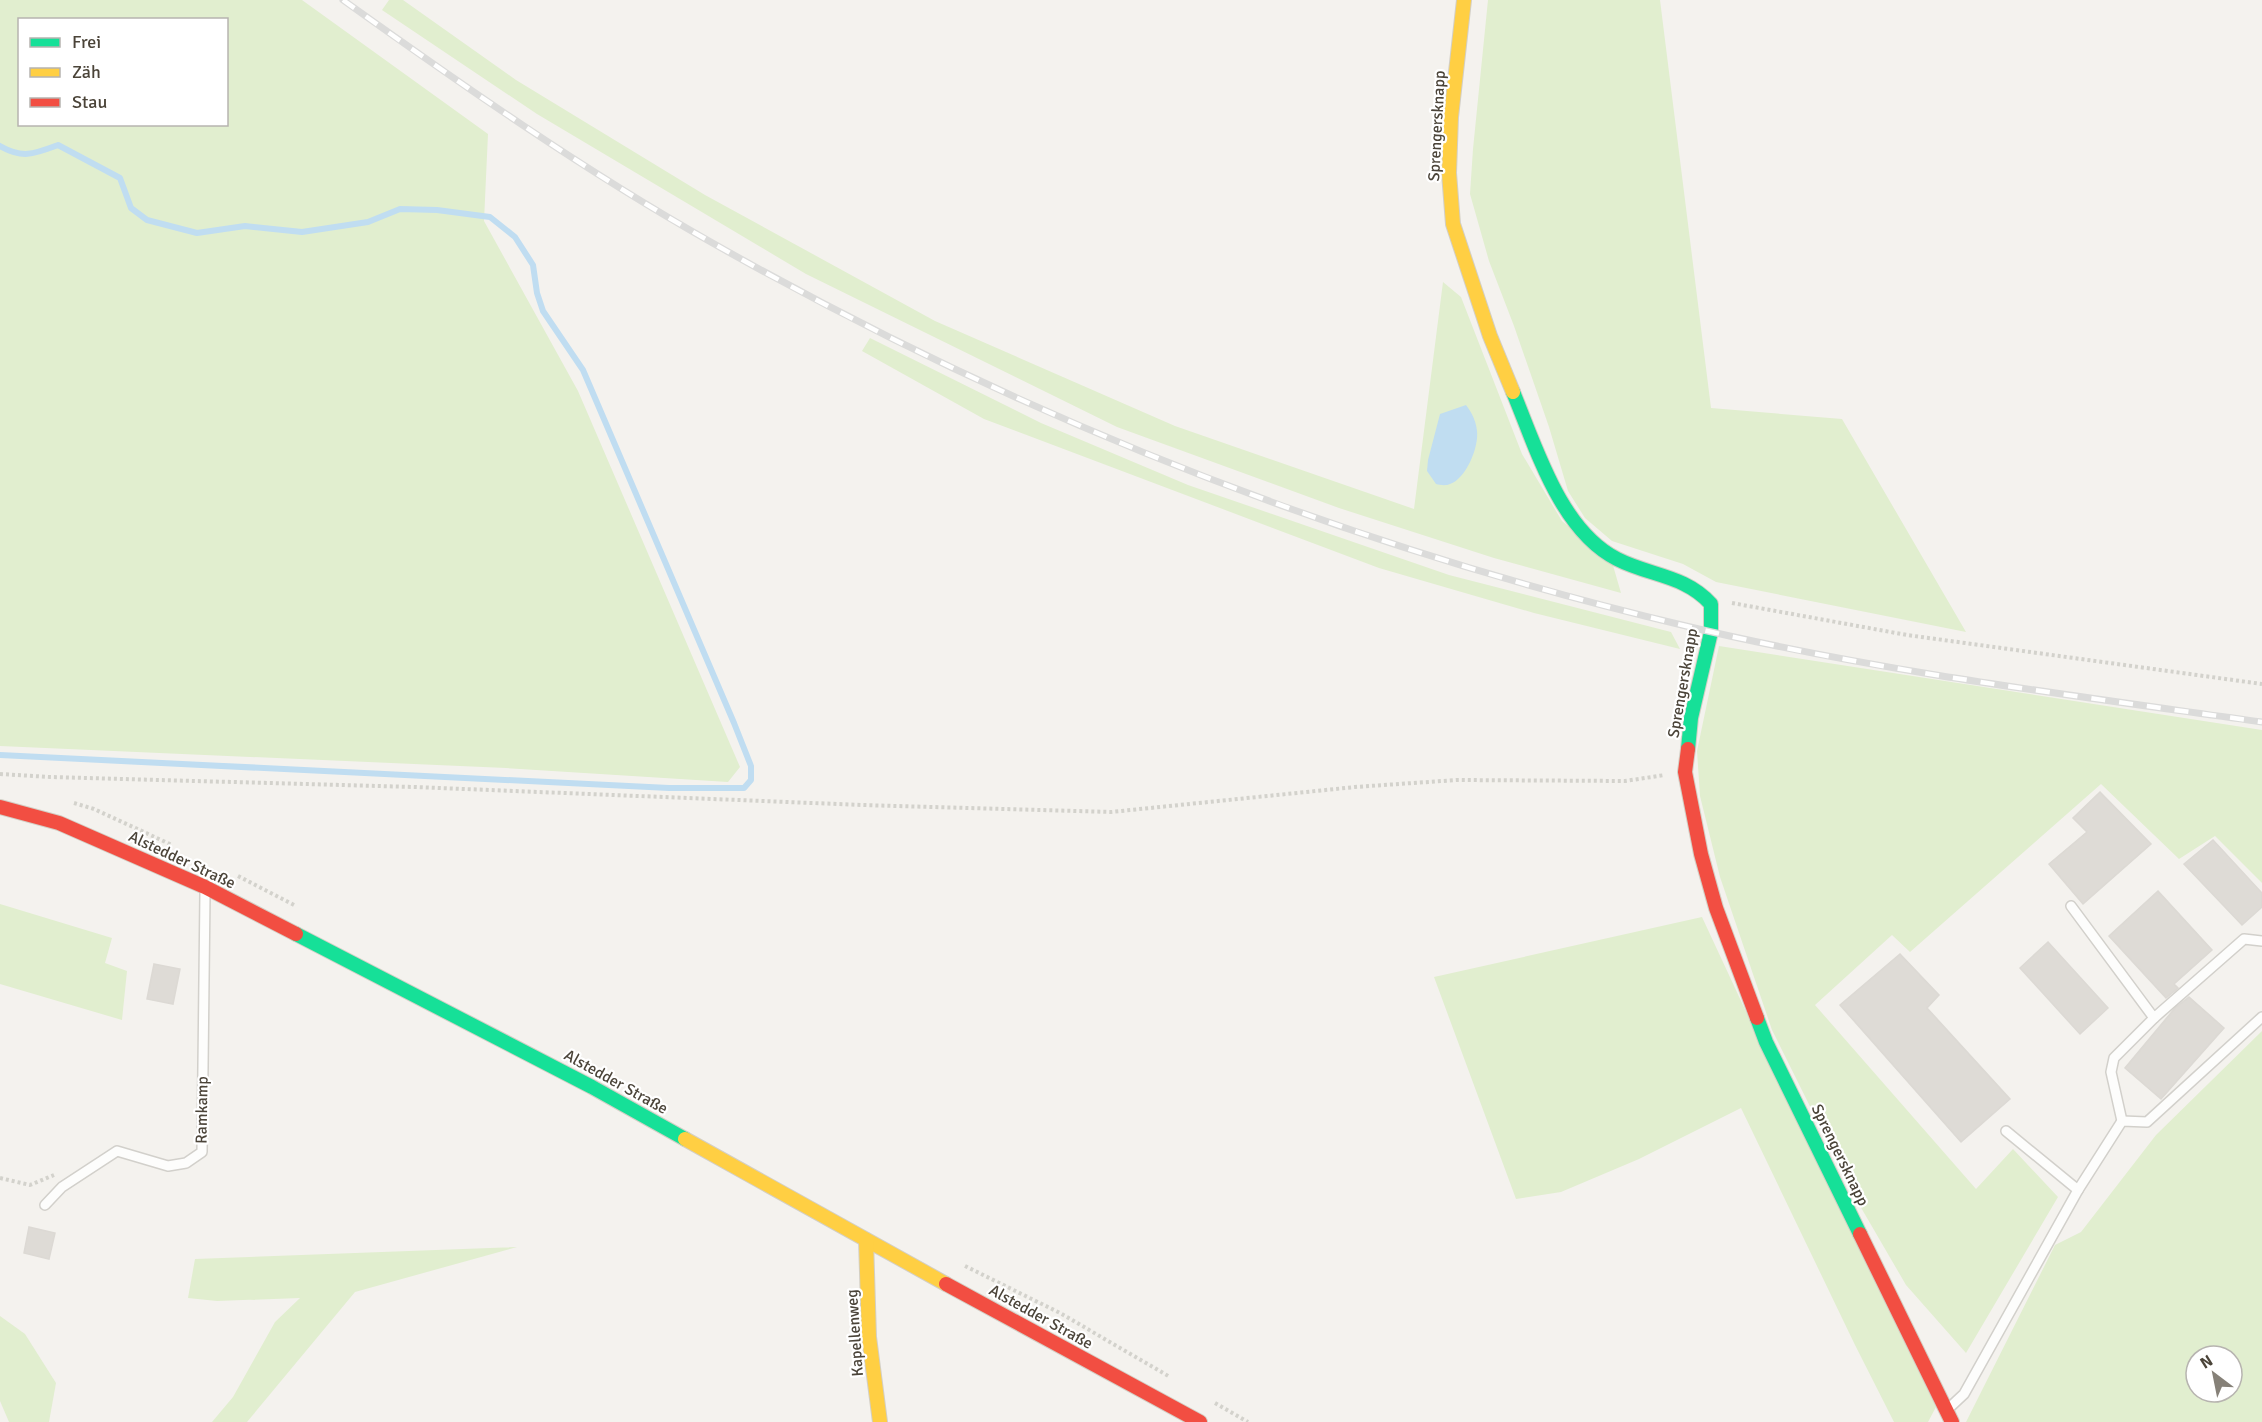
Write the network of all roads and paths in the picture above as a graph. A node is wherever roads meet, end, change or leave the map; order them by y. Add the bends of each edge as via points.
1 (1464, 0) edge
2 (1711, 604) junction
3 (2262, 684) edge
4 (1684, 772) junction
5 (0, 774) edge
6 (0, 807) edge
7 (205, 887) junction
8 (2070, 906) dead end
9 (2262, 941) edge
10 (2262, 1017) edge
11 (2154, 1018) junction
12 (2122, 1121) junction
13 (2006, 1131) dead end
14 (58, 1174) dead end
15 (0, 1178) edge
16 (2078, 1190) junction
17 (45, 1205) dead end
18 (866, 1240) junction
19 (1950, 1416) edge
20 (880, 1422) edge
21 (1200, 1422) edge

1 - 2 street, Sprengersknapp via 1449,173 1453,224 1490,336 1545,470 1571,517 1591,540 1617,559 1691,586
2 - 3 path via 1732,603 1906,635
2 - 4 street, Sprengersknapp via 1710,632
4 - 5 path via 1625,781 1456,780 1111,812
4 - 19 street, Sprengersknapp via 1716,908 1766,1042
6 - 7 street, Alstedder Straße via 59,823
7 - 17 lane, Ramkamp via 202,1152 186,1163 168,1166 117,1151 62,1187
7 - 18 street, Alstedder Straße via 592,1087
8 - 11 lane
9 - 11 lane via 2244,939
10 - 12 lane via 2147,1122
11 - 12 lane via 2114,1058 2111,1072
12 - 16 lane
13 - 16 lane
14 - 15 path via 30,1185
16 - 19 lane
18 - 20 street, Kapellenweg via 869,1337
18 - 21 street, Alstedder Straße

